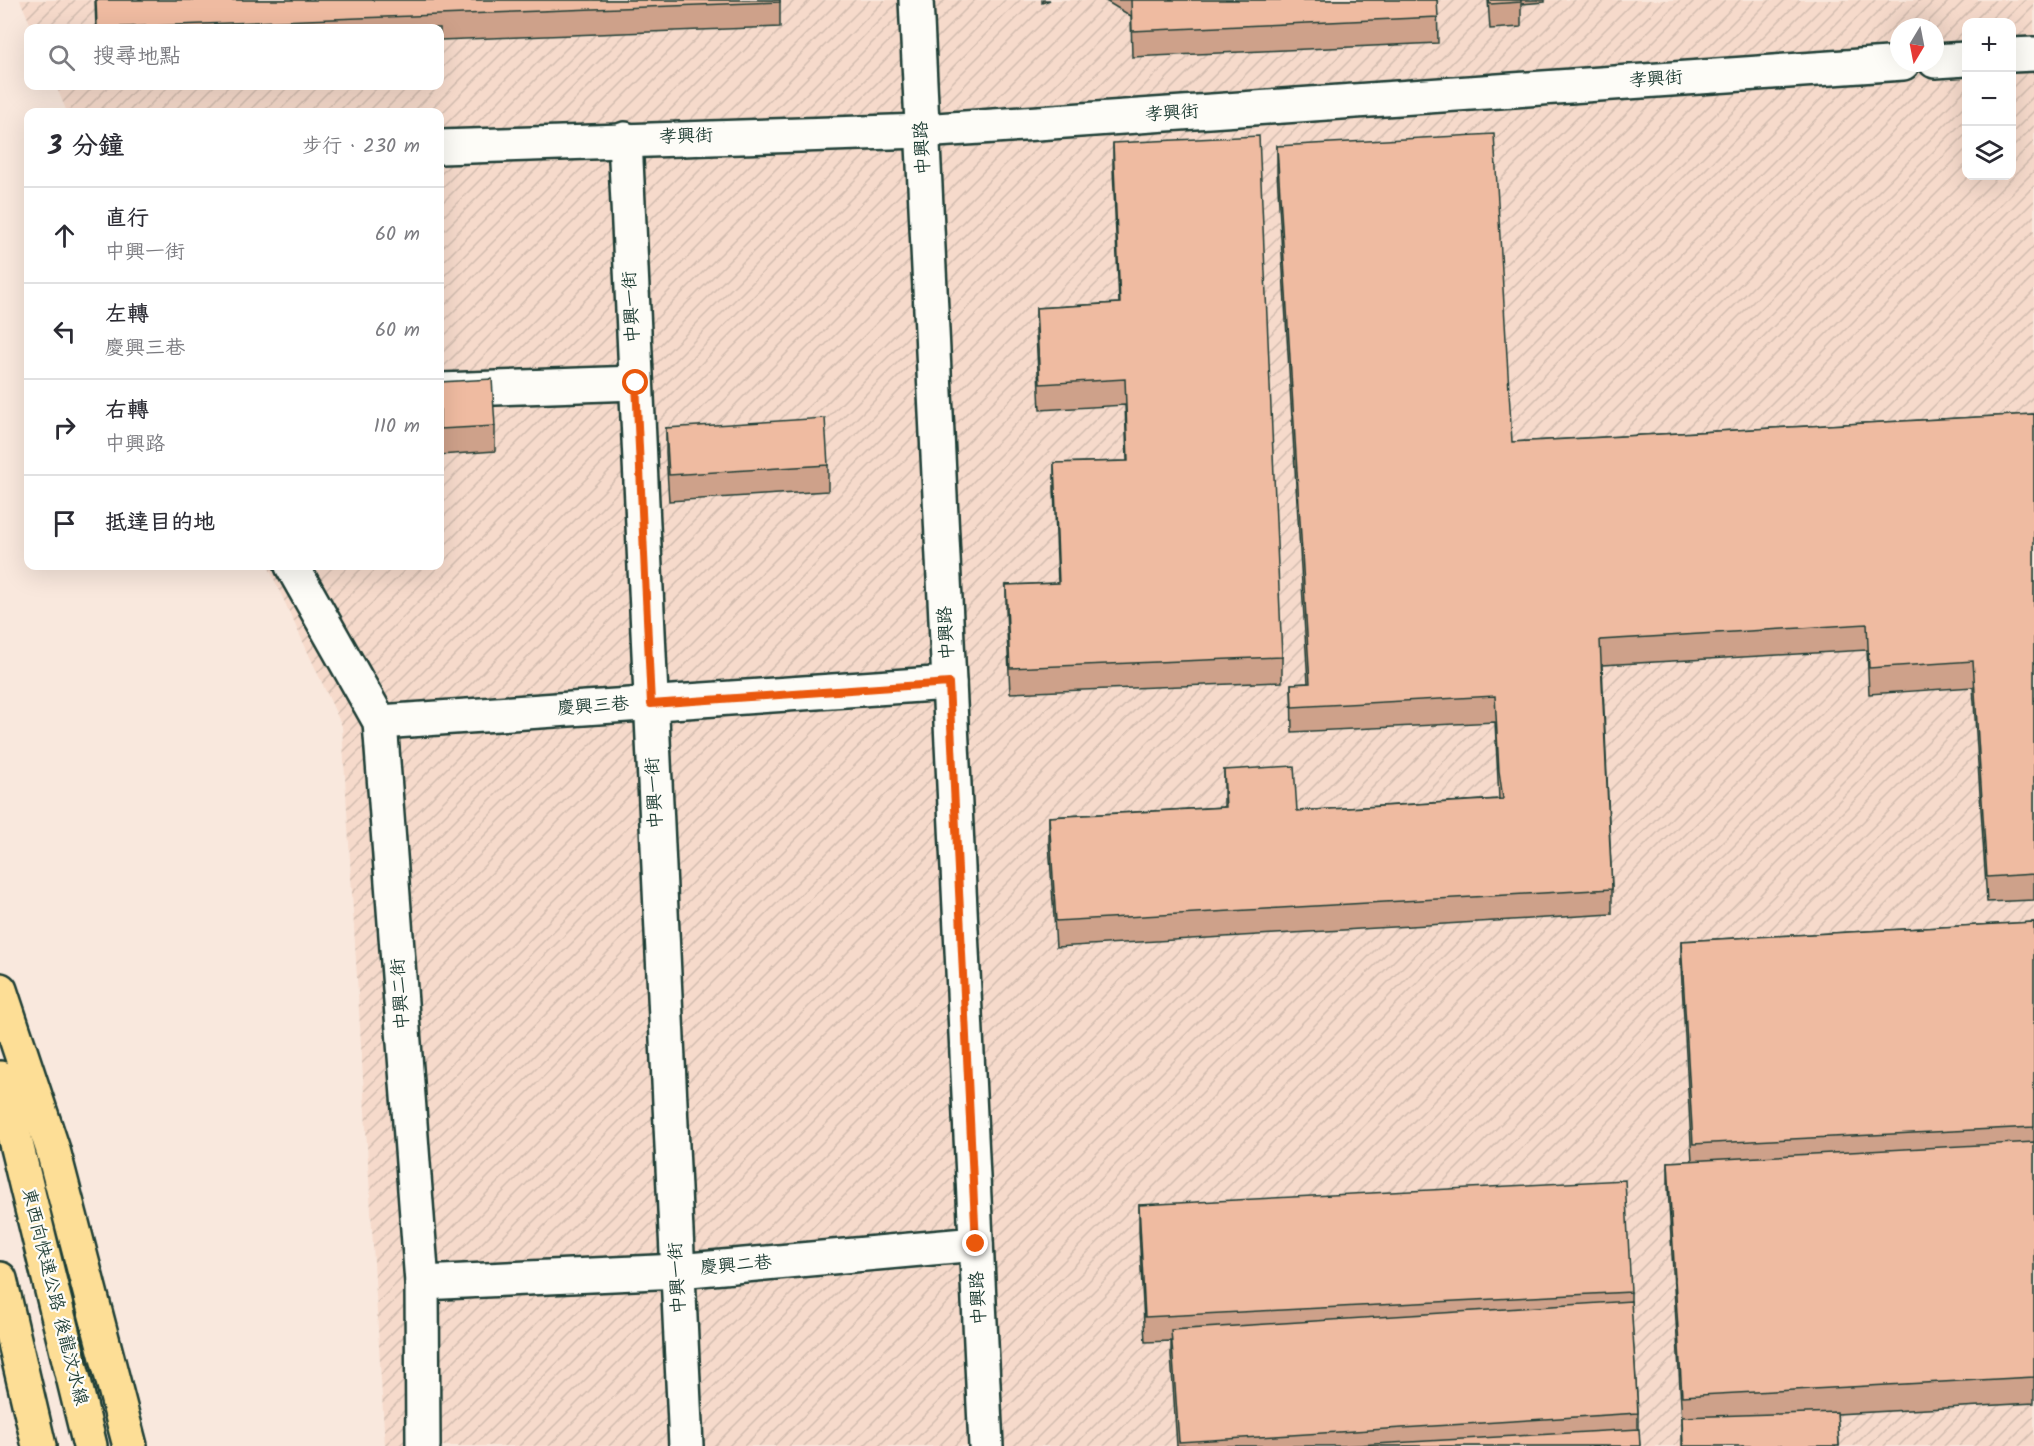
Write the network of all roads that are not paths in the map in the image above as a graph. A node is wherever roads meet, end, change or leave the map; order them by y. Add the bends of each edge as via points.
1 (916, 0) edge
2 (2034, 54) edge
3 (2016, 56) edge
4 (1962, 59) edge
5 (1944, 60) edge
6 (1890, 64) edge
7 (922, 131) junction
8 (625, 139) junction
9 (444, 147) edge
10 (636, 383) junction
11 (444, 390) edge
12 (294, 570) edge
13 (949, 683) junction
14 (651, 704) junction
15 (380, 722) junction
16 (0, 990) edge
17 (0, 1078) edge
18 (976, 1244) junction
19 (678, 1271) junction
20 (0, 1279) edge
21 (422, 1283) junction
22 (39, 1446) edge
23 (90, 1446) edge
24 (130, 1446) edge
25 (423, 1446) edge
26 (686, 1446) edge
27 (986, 1446) edge

1 - 7 street, 中興路
2 - 3 street
4 - 5 street
6 - 7 street, 孝興街
7 - 8 street, 孝興街
7 - 13 street, 中興路
8 - 9 street, 孝興街
8 - 10 street, 中興一街
10 - 11 street
10 - 14 street, 中興一街
12 - 15 street, 中興二街
13 - 14 street, 慶興三巷
13 - 18 street, 中興路
14 - 15 street, 慶興三巷
14 - 19 street, 中興一街
15 - 21 street, 中興二街
16 - 24 highway via 53,1150
17 - 23 highway, 東西向快速公路 後龍汶水線
18 - 19 street, 慶興二巷
18 - 27 street, 中興路
19 - 21 street, 慶興二巷
19 - 26 street, 中興一街
20 - 22 highway
21 - 25 street, 中興二街

